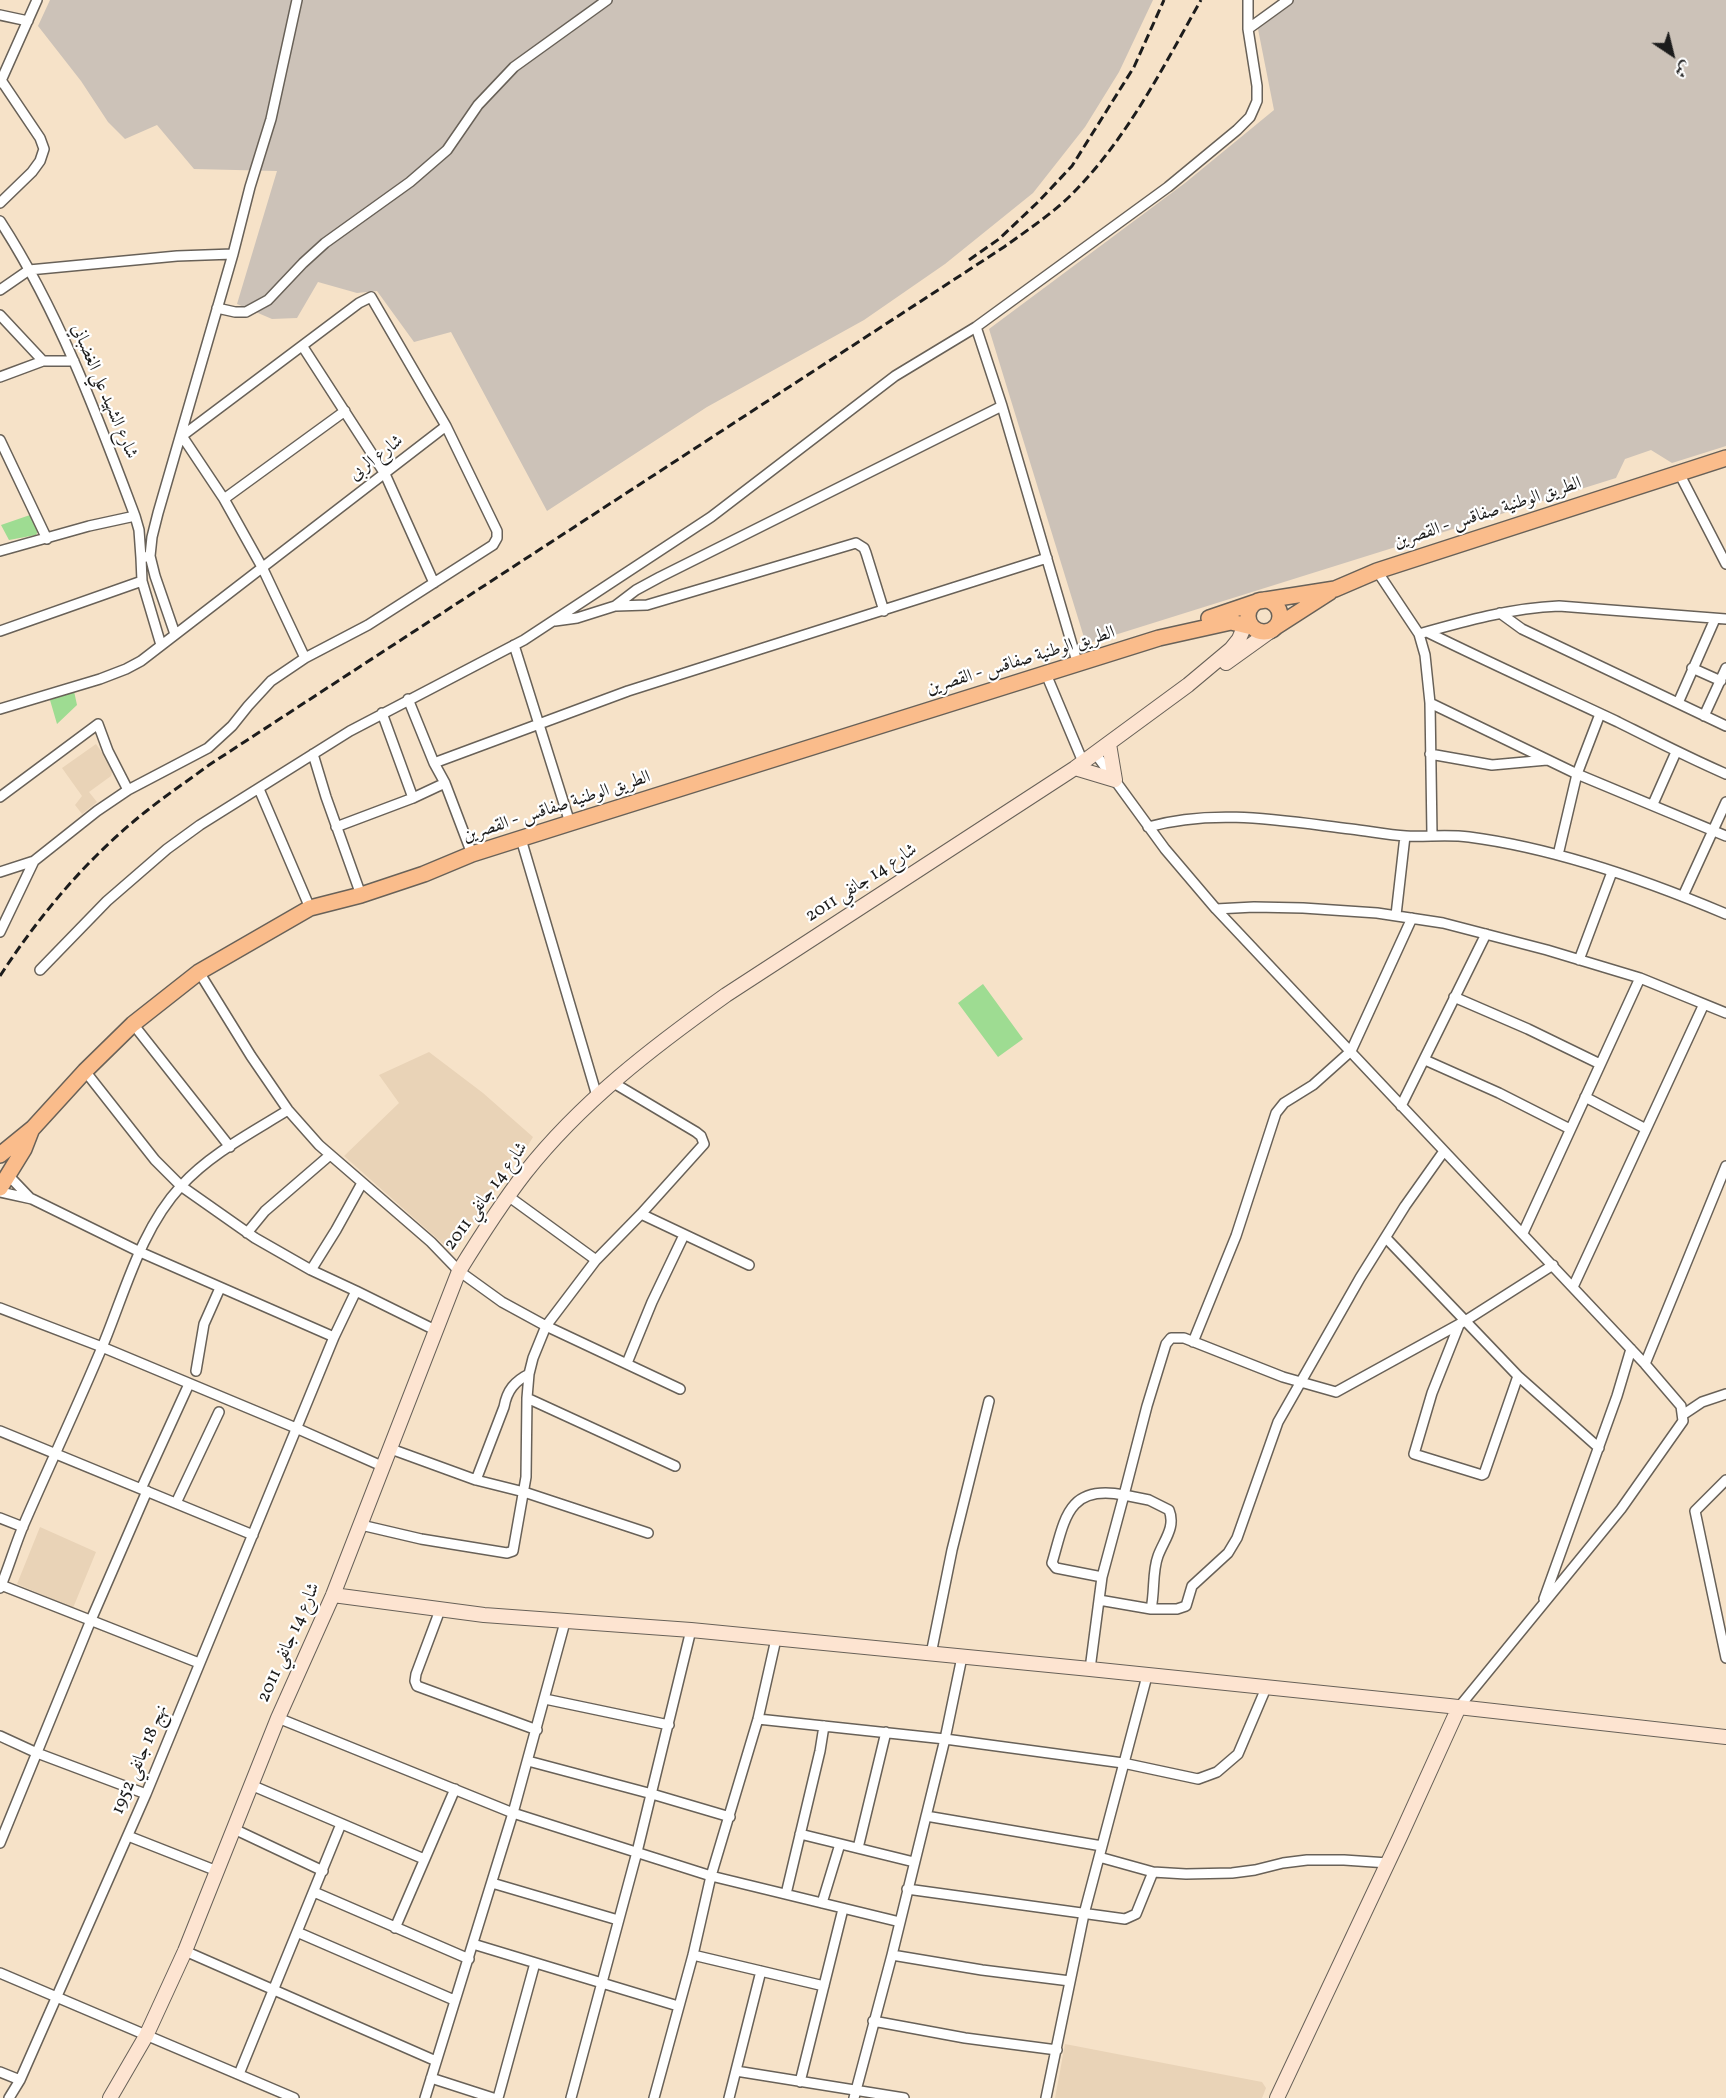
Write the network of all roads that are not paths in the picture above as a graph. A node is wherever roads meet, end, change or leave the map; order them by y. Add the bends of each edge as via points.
1 (37, 0) edge
2 (297, 0) edge
3 (607, 0) edge
4 (1248, 0) edge
5 (1288, 0) edge
6 (0, 15) edge
7 (28, 21) junction
8 (1248, 28) junction
9 (1, 82) edge
10 (0, 203) edge
11 (0, 221) edge
12 (233, 254) junction
13 (29, 270) junction
14 (0, 290) edge
15 (218, 308) junction
16 (0, 315) edge
17 (976, 327) junction
18 (303, 347) junction
19 (43, 361) junction
20 (74, 361) junction
21 (0, 377) edge
22 (1002, 406) junction
23 (345, 411) junction
24 (446, 426) junction
25 (182, 436) junction
26 (0, 440) edge
27 (1726, 458) edge
28 (1679, 473) junction
29 (385, 474) junction
30 (224, 499) junction
31 (135, 516) junction
32 (47, 538) junction
33 (0, 551) edge
34 (146, 557) junction
35 (1047, 558) junction
36 (1726, 564) edge
37 (262, 567) junction
38 (1377, 571) junction
39 (142, 581) junction
40 (434, 583) junction
41 (1335, 589) junction
42 (1259, 601) junction
43 (615, 606) junction
44 (884, 611) junction
45 (1500, 614) junction
46 (1715, 619) junction
47 (1726, 619) edge
48 (553, 621) junction
49 (1248, 623) junction
50 (1272, 630) junction
51 (0, 631) edge
52 (1423, 633) junction
53 (175, 634) junction
54 (1159, 638) junction
55 (161, 645) junction
56 (514, 645) junction
57 (305, 658) junction
58 (1078, 665) junction
59 (1692, 668) junction
60 (1726, 668) edge
61 (1046, 674) junction
62 (1721, 681) junction
63 (1188, 685) junction
64 (408, 699) junction
65 (1678, 703) junction
66 (1430, 704) junction
67 (0, 709) edge
68 (382, 713) junction
69 (1600, 714) junction
70 (1704, 716) junction
71 (541, 725) junction
72 (1726, 726) edge
73 (1109, 744) junction
74 (1676, 752) junction
75 (1095, 753) junction
76 (314, 754) junction
77 (1430, 754) junction
78 (1547, 760) junction
79 (434, 763) junction
80 (1079, 765) junction
81 (1577, 774) junction
82 (1726, 774) edge
83 (1115, 780) junction
84 (446, 783) junction
85 (259, 789) junction
86 (128, 790) junction
87 (0, 797) edge
88 (413, 798) junction
89 (1726, 802) edge
90 (1653, 804) junction
91 (570, 823) junction
92 (336, 827) junction
93 (1148, 827) junction
94 (1712, 831) junction
95 (1432, 835) junction
96 (1405, 836) junction
97 (1726, 836) edge
98 (520, 839) junction
99 (472, 854) junction
100 (1558, 855) junction
101 (34, 861) junction
102 (0, 872) edge
103 (1612, 872) junction
104 (361, 895) junction
105 (1683, 896) junction
106 (310, 908) junction
107 (1216, 909) junction
108 (1726, 914) edge
109 (1396, 915) junction
110 (1412, 918) junction
111 (0, 932) edge
112 (1486, 934) junction
113 (1579, 960) junction
114 (40, 970) dead end
115 (199, 972) junction
116 (1640, 978) junction
117 (1454, 997) junction
118 (1704, 1004) junction
119 (1726, 1013) edge
120 (133, 1024) junction
121 (1351, 1051) junction
122 (1425, 1060) junction
123 (1600, 1065) junction
124 (85, 1071) junction
125 (612, 1082) junction
126 (597, 1096) junction
127 (1586, 1097) junction
128 (1401, 1106) junction
129 (288, 1110) junction
130 (1570, 1129) junction
131 (1646, 1129) junction
132 (31, 1130) junction
133 (230, 1147) junction
134 (1444, 1151) junction
135 (0, 1155) edge
136 (330, 1155) junction
137 (1726, 1166) edge
138 (2, 1181) edge
139 (362, 1183) junction
140 (180, 1186) junction
141 (508, 1196) junction
142 (32, 1199) junction
143 (641, 1214) junction
144 (247, 1233) junction
145 (1523, 1233) junction
146 (684, 1235) junction
147 (1386, 1238) junction
148 (140, 1252) junction
149 (596, 1260) junction
150 (749, 1265) dead end
151 (1553, 1265) junction
152 (311, 1270) junction
153 (459, 1271) junction
154 (1573, 1287) junction
155 (220, 1288) junction
156 (356, 1291) junction
157 (0, 1308) edge
158 (1462, 1323) junction
159 (546, 1326) junction
160 (435, 1330) junction
161 (334, 1337) junction
162 (1193, 1342) junction
163 (102, 1347) junction
164 (1631, 1349) junction
165 (627, 1363) junction
166 (1645, 1364) junction
167 (196, 1371) dead end
168 (529, 1374) junction
169 (1518, 1376) junction
170 (1301, 1382) junction
171 (189, 1384) junction
172 (680, 1389) dead end
173 (1726, 1394) edge
174 (527, 1398) junction
175 (989, 1401) dead end
176 (219, 1412) dead end
177 (1684, 1414) junction
178 (296, 1428) junction
179 (0, 1431) edge
180 (1599, 1448) junction
181 (391, 1449) junction
182 (55, 1453) junction
183 (675, 1466) dead end
184 (384, 1467) junction
185 (477, 1480) junction
186 (1726, 1480) edge
187 (144, 1490) junction
188 (524, 1492) junction
189 (1124, 1495) junction
190 (176, 1503) junction
191 (0, 1518) edge
192 (361, 1525) junction
193 (23, 1527) junction
194 (648, 1533) dead end
195 (253, 1535) junction
196 (1102, 1577) junction
197 (1, 1586) edge
198 (333, 1595) junction
199 (1099, 1600) junction
200 (1541, 1607) junction
201 (1151, 1609) junction
202 (440, 1610) junction
203 (91, 1620) junction
204 (565, 1622) junction
205 (691, 1630) junction
206 (776, 1639) junction
207 (931, 1654) junction
208 (962, 1657) junction
209 (1726, 1658) edge
210 (199, 1663) junction
211 (1090, 1669) junction
212 (1147, 1676) junction
213 (1266, 1688) junction
214 (545, 1700) junction
215 (1459, 1707) junction
216 (278, 1718) junction
217 (758, 1719) junction
218 (669, 1725) junction
219 (824, 1726) junction
220 (537, 1730) junction
221 (886, 1732) junction
222 (0, 1736) edge
223 (1726, 1737) edge
224 (945, 1739) junction
225 (37, 1753) junction
226 (528, 1761) junction
227 (1123, 1763) junction
228 (251, 1785) junction
229 (455, 1789) junction
230 (146, 1794) junction
231 (652, 1794) junction
232 (513, 1812) junction
233 (926, 1816) junction
234 (730, 1817) junction
235 (341, 1824) junction
236 (234, 1829) junction
237 (800, 1834) junction
238 (128, 1836) junction
239 (0, 1843) edge
240 (840, 1844) junction
241 (1102, 1845) junction
242 (858, 1848) junction
243 (637, 1852) junction
244 (1099, 1857) junction
245 (424, 1859) junction
246 (914, 1862) junction
247 (1388, 1863) junction
248 (217, 1871) junction
249 (322, 1871) junction
250 (1153, 1872) junction
251 (711, 1876) junction
252 (492, 1883) junction
253 (907, 1889) junction
254 (314, 1892) junction
255 (786, 1894) junction
256 (822, 1903) junction
257 (843, 1909) junction
258 (1084, 1914) junction
259 (618, 1920) junction
260 (900, 1923) junction
261 (395, 1928) junction
262 (297, 1932) junction
263 (473, 1944) junction
264 (185, 1951) junction
265 (892, 1954) junction
266 (693, 1955) junction
267 (469, 1959) junction
268 (535, 1963) junction
269 (762, 1971) junction
270 (0, 1973) edge
271 (1070, 1981) junction
272 (601, 1983) junction
273 (824, 1986) junction
274 (273, 1989) junction
275 (56, 1997) junction
276 (454, 2000) junction
277 (678, 2006) junction
278 (873, 2021) junction
279 (146, 2036) junction
280 (1057, 2050) junction
281 (436, 2061) junction
282 (736, 2071) junction
283 (0, 2072) edge
284 (239, 2074) junction
285 (431, 2078) junction
286 (20, 2080) junction
287 (800, 2082) junction
288 (855, 2094) edge
289 (9, 2098) edge
290 (110, 2098) edge
291 (294, 2098) edge
292 (424, 2098) edge
293 (496, 2098) edge
294 (571, 2098) edge
295 (654, 2098) edge
296 (729, 2098) edge
297 (904, 2098) edge
298 (1046, 2098) edge
299 (1276, 2098) edge

1 - 7 street
2 - 12 street via 271,119
3 - 15 street via 514,68 478,105 447,150 410,182 325,243 268,300 246,312
4 - 8 street
5 - 8 street
6 - 7 street
7 - 9 street
8 - 17 street via 1257,86 1257,100 1250,117 1168,187
9 - 10 street via 44,149 32,172
11 - 13 street, شارع الشهيد علي الغضباني
12 - 13 street
12 - 15 street
13 - 14 street
13 - 20 street, شارع الشهيد علي الغضباني
15 - 25 street
16 - 19 street
17 - 22 street
17 - 48 street via 895,376 711,517
18 - 23 street
18 - 24 street via 371,297
18 - 25 street
19 - 20 street
19 - 21 street
20 - 31 street, شارع الشهيد علي الغضباني
22 - 35 street
22 - 43 street via 660,577
23 - 29 street
23 - 30 street
24 - 29 street, شارع الربى
24 - 40 street via 497,538 493,545
25 - 30 street
25 - 34 street
26 - 32 street
27 - 28 main road, الطريق الوطنية صفاقس - القصرين
28 - 36 street
28 - 38 main road, الطريق الوطنية صفاقس - القصرين
29 - 37 street, شارع الربى
29 - 40 street
30 - 37 street
31 - 32 street
31 - 34 street, شارع الشهيد علي الغضباني
32 - 33 street
34 - 39 street
34 - 53 street
35 - 44 street
35 - 58 street
37 - 53 street, شارع الربى
37 - 57 street
38 - 41 main road, الطريق الوطنية صفاقس - القصرين
38 - 52 street
39 - 51 street
39 - 55 street
40 - 57 street via 341,641
41 - 42 main road, الطريق الوطنية صفاقس - القصرين
41 - 50 main road, شارع 14 جانفي 2011
42 - 49 main road via 1251,607
42 - 50 main road via 1277,608 1280,618
42 - 54 main road, الطريق الوطنية صفاقس - القصرين
43 - 44 street via 648,605 856,543 864,548
43 - 48 street
44 - 71 street via 628,691
45 - 46 street via 1558,606
45 - 52 street
45 - 65 street via 1522,629
46 - 47 street
46 - 59 street
48 - 56 street
49 - 50 main road via 1262,632
49 - 54 main road, الطريق الوطنية صفاقس - القصرين via 1217,624
49 - 63 main road, شارع 14 جانفي 2011 via 1231,649
50 - 63 main road, شارع 14 جانفي 2011
52 - 66 street
52 - 69 street
53 - 55 street, شارع الربى
54 - 58 main road, الطريق الوطنية صفاقس - القصرين
55 - 67 street, شارع الربى via 126,669
56 - 64 street
56 - 71 street
57 - 86 street via 271,681 208,748
58 - 61 main road, الطريق الوطنية صفاقس - القصرين
59 - 62 street
59 - 65 street
60 - 62 street
61 - 80 street
61 - 91 main road, الطريق الوطنية صفاقس - القصرين
62 - 70 street
63 - 73 main road, شارع 14 جانفي 2011
64 - 68 street
64 - 79 street
65 - 70 street
66 - 77 street
66 - 78 street
68 - 76 street
68 - 88 street
69 - 74 street
69 - 81 street
70 - 72 street
71 - 79 street
71 - 91 street
73 - 75 main road, شارع 14 جانفي 2011
73 - 83 main road
74 - 82 street
74 - 90 street
75 - 80 main road, شارع 14 جانفي 2011
75 - 83 street
76 - 85 street
76 - 92 street
77 - 78 street via 1492,765
77 - 95 street
78 - 81 street
79 - 84 street
80 - 83 main road
80 - 125 main road, شارع 14 جانفي 2011 via 726,995
81 - 90 street
81 - 100 street
83 - 93 street
84 - 88 street
84 - 99 street
85 - 106 street
85 - 114 street via 200,825 150,863
86 - 87 street via 98,724
86 - 101 street
88 - 92 street
89 - 94 street
90 - 94 street
91 - 98 main road, الطريق الوطنية صفاقس - القصرين
92 - 104 street
93 - 96 street via 1177,819 1226,816
93 - 107 street
94 - 97 street
94 - 105 street
95 - 96 street
95 - 100 street via 1500,842
96 - 109 street
98 - 99 main road, الطريق الوطنية صفاقس - القصرين
98 - 126 street
99 - 104 main road, الطريق الوطنية صفاقس - القصرين
100 - 103 street
101 - 102 street
101 - 111 street
103 - 105 street
103 - 113 street
104 - 106 main road, الطريق الوطنية صفاقس - القصرين
105 - 108 street
106 - 115 main road, الطريق الوطنية صفاقس - القصرين
107 - 109 street via 1303,908
107 - 121 street
109 - 110 street
110 - 112 street
110 - 121 street
112 - 113 street
112 - 117 street
113 - 116 street
115 - 120 main road, الطريق الوطنية صفاقس - القصرين
115 - 129 street
116 - 118 street
116 - 123 street
117 - 122 street
117 - 123 street
118 - 119 street
118 - 131 street
120 - 124 main road, الطريق الوطنية صفاقس - القصرين
120 - 133 street
121 - 128 street
121 - 162 street via 1276,1113 1236,1236
122 - 128 street
122 - 130 street
123 - 127 street
124 - 132 main road, الطريق الوطنية صفاقس - القصرين
124 - 140 street
125 - 126 main road, شارع 14 جانفي 2011
125 - 143 street via 696,1132 704,1143
126 - 141 main road, شارع 14 جانفي 2011
127 - 130 street
127 - 131 street
128 - 134 street
129 - 133 street
129 - 136 street
130 - 145 street
131 - 154 street
132 - 135 main road, الطريق الوطنية صفاقس - القصرين
132 - 138 main road, الطريق الوطنية صفاقس - القصرين via 24,1149
133 - 140 street
134 - 145 street
134 - 147 street
136 - 139 street
136 - 144 street via 265,1211
137 - 166 street
138 - 142 street
138 - 142 street
139 - 152 street
139 - 153 street
140 - 144 street
140 - 148 street
141 - 149 street
141 - 153 main road, شارع 14 جانفي 2011
142 - 148 street
143 - 146 street
143 - 149 street
144 - 152 street
145 - 151 street
146 - 150 street
146 - 165 street
147 - 158 street
147 - 170 street
148 - 155 street
148 - 163 street
149 - 159 street
151 - 154 street
151 - 158 street
152 - 156 street
153 - 159 street via 502,1302
153 - 160 main road, شارع 14 جانفي 2011
154 - 164 street
155 - 161 street
155 - 167 street via 204,1324
156 - 160 street
156 - 161 street, نهج 18 جانفي 1952
157 - 163 street
158 - 169 street
158 - 169 street via 1432,1393 1414,1454 1484,1474
158 - 170 street via 1336,1392
159 - 165 street
159 - 168 street
160 - 181 main road, شارع 14 جانفي 2011
161 - 178 street, نهج 18 جانفي 1952
162 - 170 street
162 - 189 street via 1176,1337 1166,1344
163 - 171 street
163 - 182 street
164 - 166 street
164 - 180 street
165 - 172 street
166 - 177 street
168 - 174 street
168 - 185 street via 506,1396
169 - 180 street
170 - 201 street via 1278,1422 1237,1538 1228,1553 1192,1586 1186,1606
171 - 178 street
171 - 187 street
173 - 177 street via 1702,1402
174 - 183 street
174 - 188 street
175 - 207 street
176 - 190 street
177 - 200 street via 1683,1421 1621,1509
178 - 184 street
178 - 195 street, نهج 18 جانفي 1952
179 - 182 street
180 - 200 street
181 - 184 main road, شارع 14 جانفي 2011
181 - 185 street
182 - 187 street
182 - 193 street
184 - 192 main road, شارع 14 جانفي 2011
185 - 188 street
186 - 209 street via 1695,1511
187 - 190 street
187 - 203 street
188 - 192 street via 515,1546 510,1552 421,1539
188 - 194 street
189 - 196 street
189 - 196 street via 1108,1492 1074,1504 1052,1563 1056,1568
189 - 201 street via 1149,1500 1169,1510 1171,1516 1171,1527 1157,1558
190 - 195 street
191 - 193 street
192 - 198 main road, شارع 14 جانفي 2011
193 - 197 street
195 - 210 street, نهج 18 جانفي 1952
196 - 199 street
197 - 203 street
198 - 202 main road
198 - 216 main road, شارع 14 جانفي 2011
199 - 201 street
199 - 211 street
200 - 215 street
202 - 204 main road
202 - 220 street via 416,1674 417,1686
203 - 210 street
203 - 225 street
204 - 205 main road
204 - 214 street
205 - 206 main road
205 - 218 street
206 - 207 main road
206 - 217 street
207 - 208 main road
208 - 211 main road
208 - 224 street
210 - 230 street, نهج 18 جانفي 1952
211 - 212 main road
212 - 213 main road
212 - 227 street
213 - 215 main road
213 - 227 street via 1238,1754 1217,1772 1198,1779
214 - 218 street
214 - 220 street
215 - 223 main road
215 - 247 main road
216 - 228 main road, شارع 14 جانفي 2011
216 - 229 street
217 - 219 street
217 - 234 street
218 - 231 street
219 - 221 street
219 - 237 street
220 - 226 street
221 - 224 street
221 - 242 street
222 - 225 street
224 - 227 street
224 - 233 street
225 - 230 street
225 - 239 street
226 - 231 street
226 - 232 street
227 - 241 street
228 - 235 street
228 - 236 main road, شارع 14 جانفي 2011
229 - 232 street
229 - 245 street
230 - 238 street, نهج 18 جانفي 1952
231 - 234 street
231 - 243 street
232 - 243 street
232 - 252 street
233 - 241 street
233 - 246 street
234 - 251 street
235 - 245 street
235 - 249 street
236 - 248 main road, شارع 14 جانفي 2011
236 - 249 street
237 - 240 street
237 - 255 street
238 - 248 street
238 - 275 street, نهج 18 جانفي 1952
240 - 242 street
240 - 256 street
241 - 244 street
242 - 246 street
243 - 251 street
243 - 259 street
244 - 250 street
244 - 258 street
245 - 261 street
246 - 253 street
247 - 250 street via 1307,1860 1232,1873
247 - 299 main road
248 - 264 main road, شارع 14 جانفي 2011
249 - 254 street
250 - 258 street via 1136,1914 1125,1919
251 - 255 street
251 - 266 street
252 - 259 street
252 - 263 street
253 - 258 street
253 - 260 street
254 - 261 street
254 - 262 street
255 - 256 street
256 - 257 street
257 - 260 street
257 - 273 street
258 - 271 street
259 - 272 street
260 - 265 street
261 - 267 street
262 - 274 street
262 - 276 street
263 - 267 street
263 - 268 street
264 - 274 street
264 - 279 main road, شارع 14 جانفي 2011
265 - 271 street
265 - 278 street
266 - 269 street
266 - 277 street
267 - 276 street
268 - 272 street
268 - 293 street
269 - 273 street
269 - 282 street
270 - 275 street
271 - 280 street
272 - 277 street
272 - 294 street
273 - 287 street
274 - 281 street
274 - 284 street
275 - 279 street
275 - 286 street, نهج 18 جانفي 1952
276 - 281 street
277 - 295 street
278 - 280 street
278 - 288 street
279 - 284 street
279 - 290 main road, شارع 14 جانفي 2011
280 - 298 street
281 - 285 street
282 - 287 street
282 - 296 street
283 - 286 street
284 - 291 street
285 - 292 street
285 - 293 street
286 - 289 street, نهج 18 جانفي 1952
287 - 288 street
288 - 297 street

